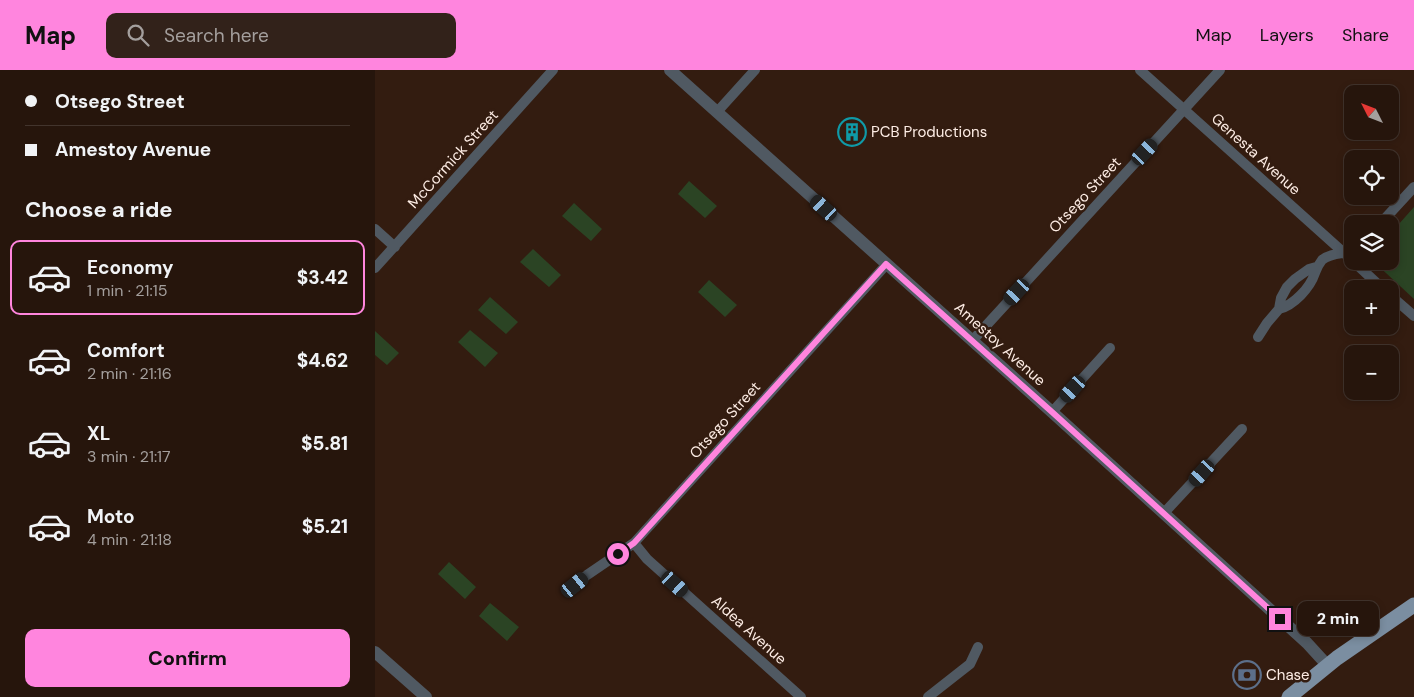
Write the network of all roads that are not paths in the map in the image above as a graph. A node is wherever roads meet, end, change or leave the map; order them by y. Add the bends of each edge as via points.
1 (553, 70) edge
2 (670, 70) edge
3 (755, 70) edge
4 (1140, 70) edge
5 (1220, 70) edge
6 (1184, 110) junction
7 (717, 112) junction
8 (1414, 187) edge
9 (1388, 215) edge
10 (375, 229) edge
11 (395, 247) junction
12 (1344, 249) edge
13 (1344, 253) edge
14 (886, 264) junction
15 (375, 268) edge
16 (1316, 268) junction
17 (1363, 270) edge
18 (1373, 280) edge
19 (1399, 303) edge
20 (1279, 308) junction
21 (1414, 316) edge
22 (1258, 337) dead end
23 (972, 340) junction
24 (1111, 348) dead end
25 (1052, 412) junction
26 (1242, 429) dead end
27 (1164, 513) junction
28 (634, 543) junction
29 (575, 585) dead end
30 (1414, 605) edge
31 (978, 647) dead end
32 (375, 652) edge
33 (1328, 666) junction
34 (426, 697) edge
35 (801, 697) edge
36 (928, 697) edge
37 (1289, 697) edge

1 - 11 street, McCormick Street
2 - 7 street, Amestoy Avenue
3 - 7 street
4 - 6 street, Genesta Avenue
5 - 6 street, Otsego Street
6 - 12 street, Genesta Avenue
6 - 23 street, Otsego Street
7 - 14 street, Amestoy Avenue
8 - 9 street
10 - 11 street
11 - 15 street, McCormick Street
13 - 16 street via 1324,259
14 - 23 street, Amestoy Avenue
14 - 28 street, Otsego Street
16 - 20 street via 1298,298
16 - 20 street via 1309,269 1287,287
17 - 18 street, Genesta Avenue
19 - 21 street
20 - 22 street
23 - 25 street, Amestoy Avenue
24 - 25 street
25 - 27 street, Amestoy Avenue
26 - 27 street
27 - 33 street, Amestoy Avenue
28 - 29 street, Otsego Street
28 - 35 street, Aldea Avenue via 647,559
30 - 33 main road
31 - 36 street via 970,664
32 - 34 street
33 - 37 main road

